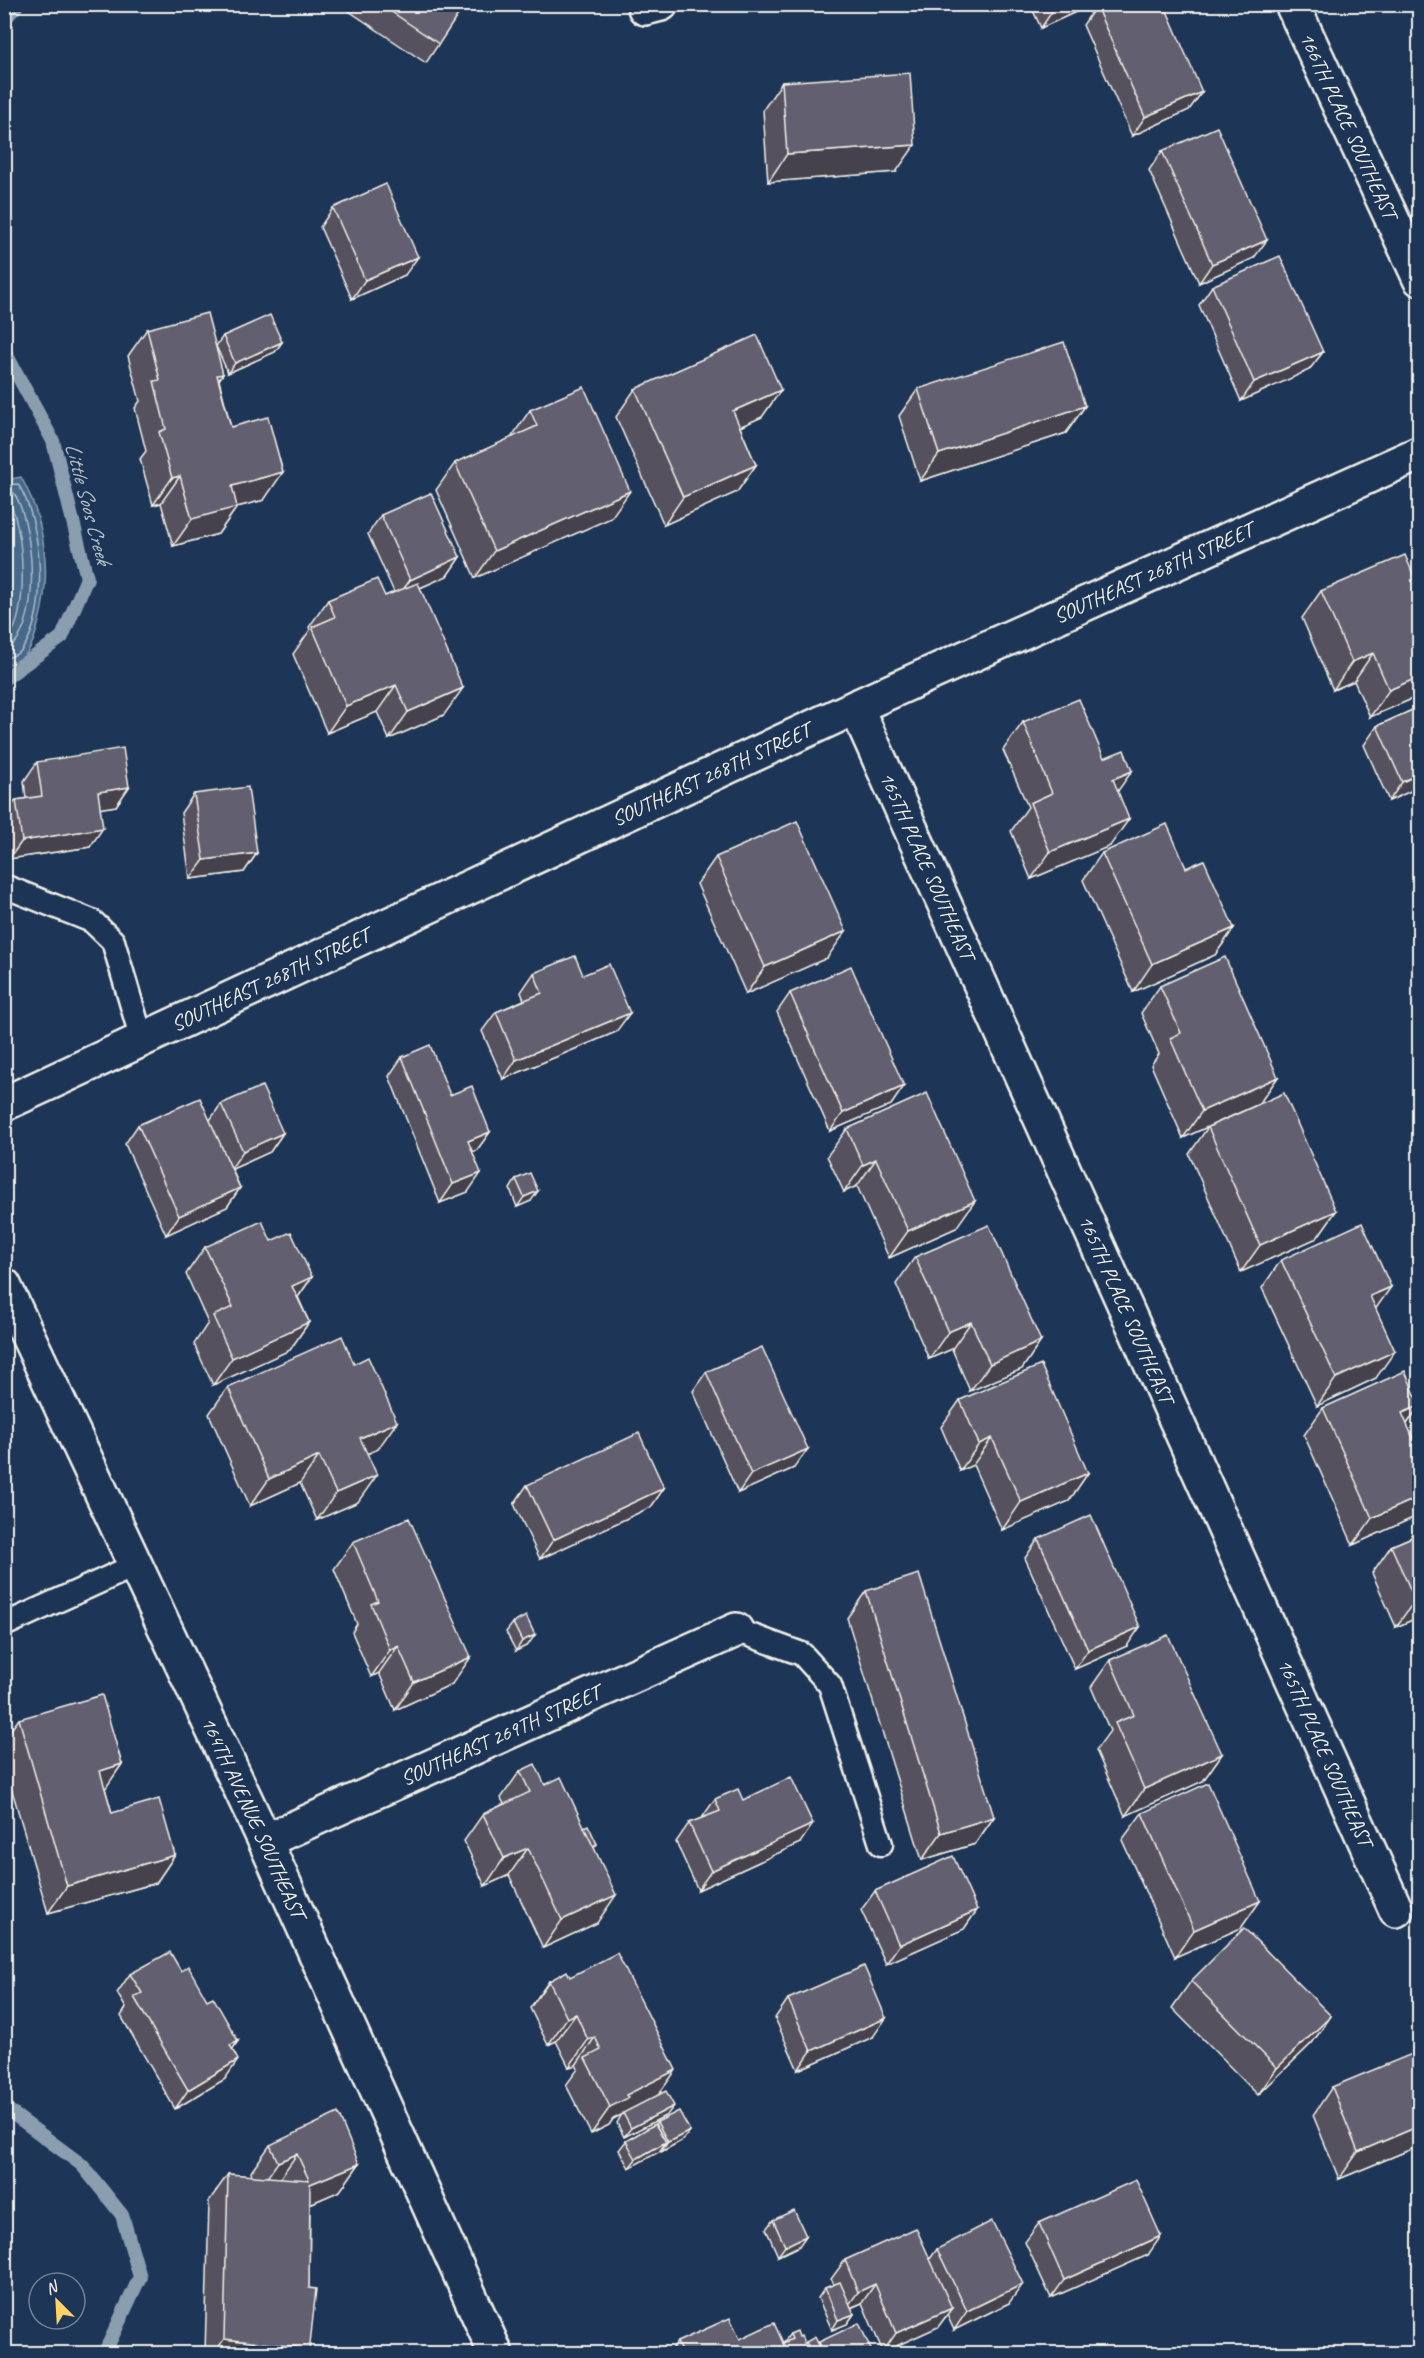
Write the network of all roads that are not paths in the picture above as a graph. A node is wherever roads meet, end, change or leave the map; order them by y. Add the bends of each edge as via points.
1 (1292, 4) edge
2 (1419, 279) edge
3 (1419, 453) edge
4 (856, 707) junction
5 (4, 886) edge
6 (142, 1040) junction
7 (4, 1104) edge
8 (4, 1285) edge
9 (136, 1566) junction
10 (4, 1625) edge
11 (736, 1630) joint
12 (265, 1841) junction
13 (881, 1844) dead end
14 (1396, 1910) dead end
15 (496, 2354) edge

1 - 2 street, 166TH PLACE SOUTHEAST
3 - 4 street, SOUTHEAST 268TH STREET
4 - 6 street, SOUTHEAST 268TH STREET
4 - 14 street, 165TH PLACE SOUTHEAST
5 - 6 lane via 92,921 113,941
6 - 7 street, SOUTHEAST 268TH STREET
8 - 9 street, 164TH AVENUE SOUTHEAST
9 - 10 lane
9 - 12 street, 164TH AVENUE SOUTHEAST
11 - 12 street, SOUTHEAST 269TH STREET
11 - 13 lane via 802,1654 830,1685
12 - 15 street, 164TH AVENUE SOUTHEAST

